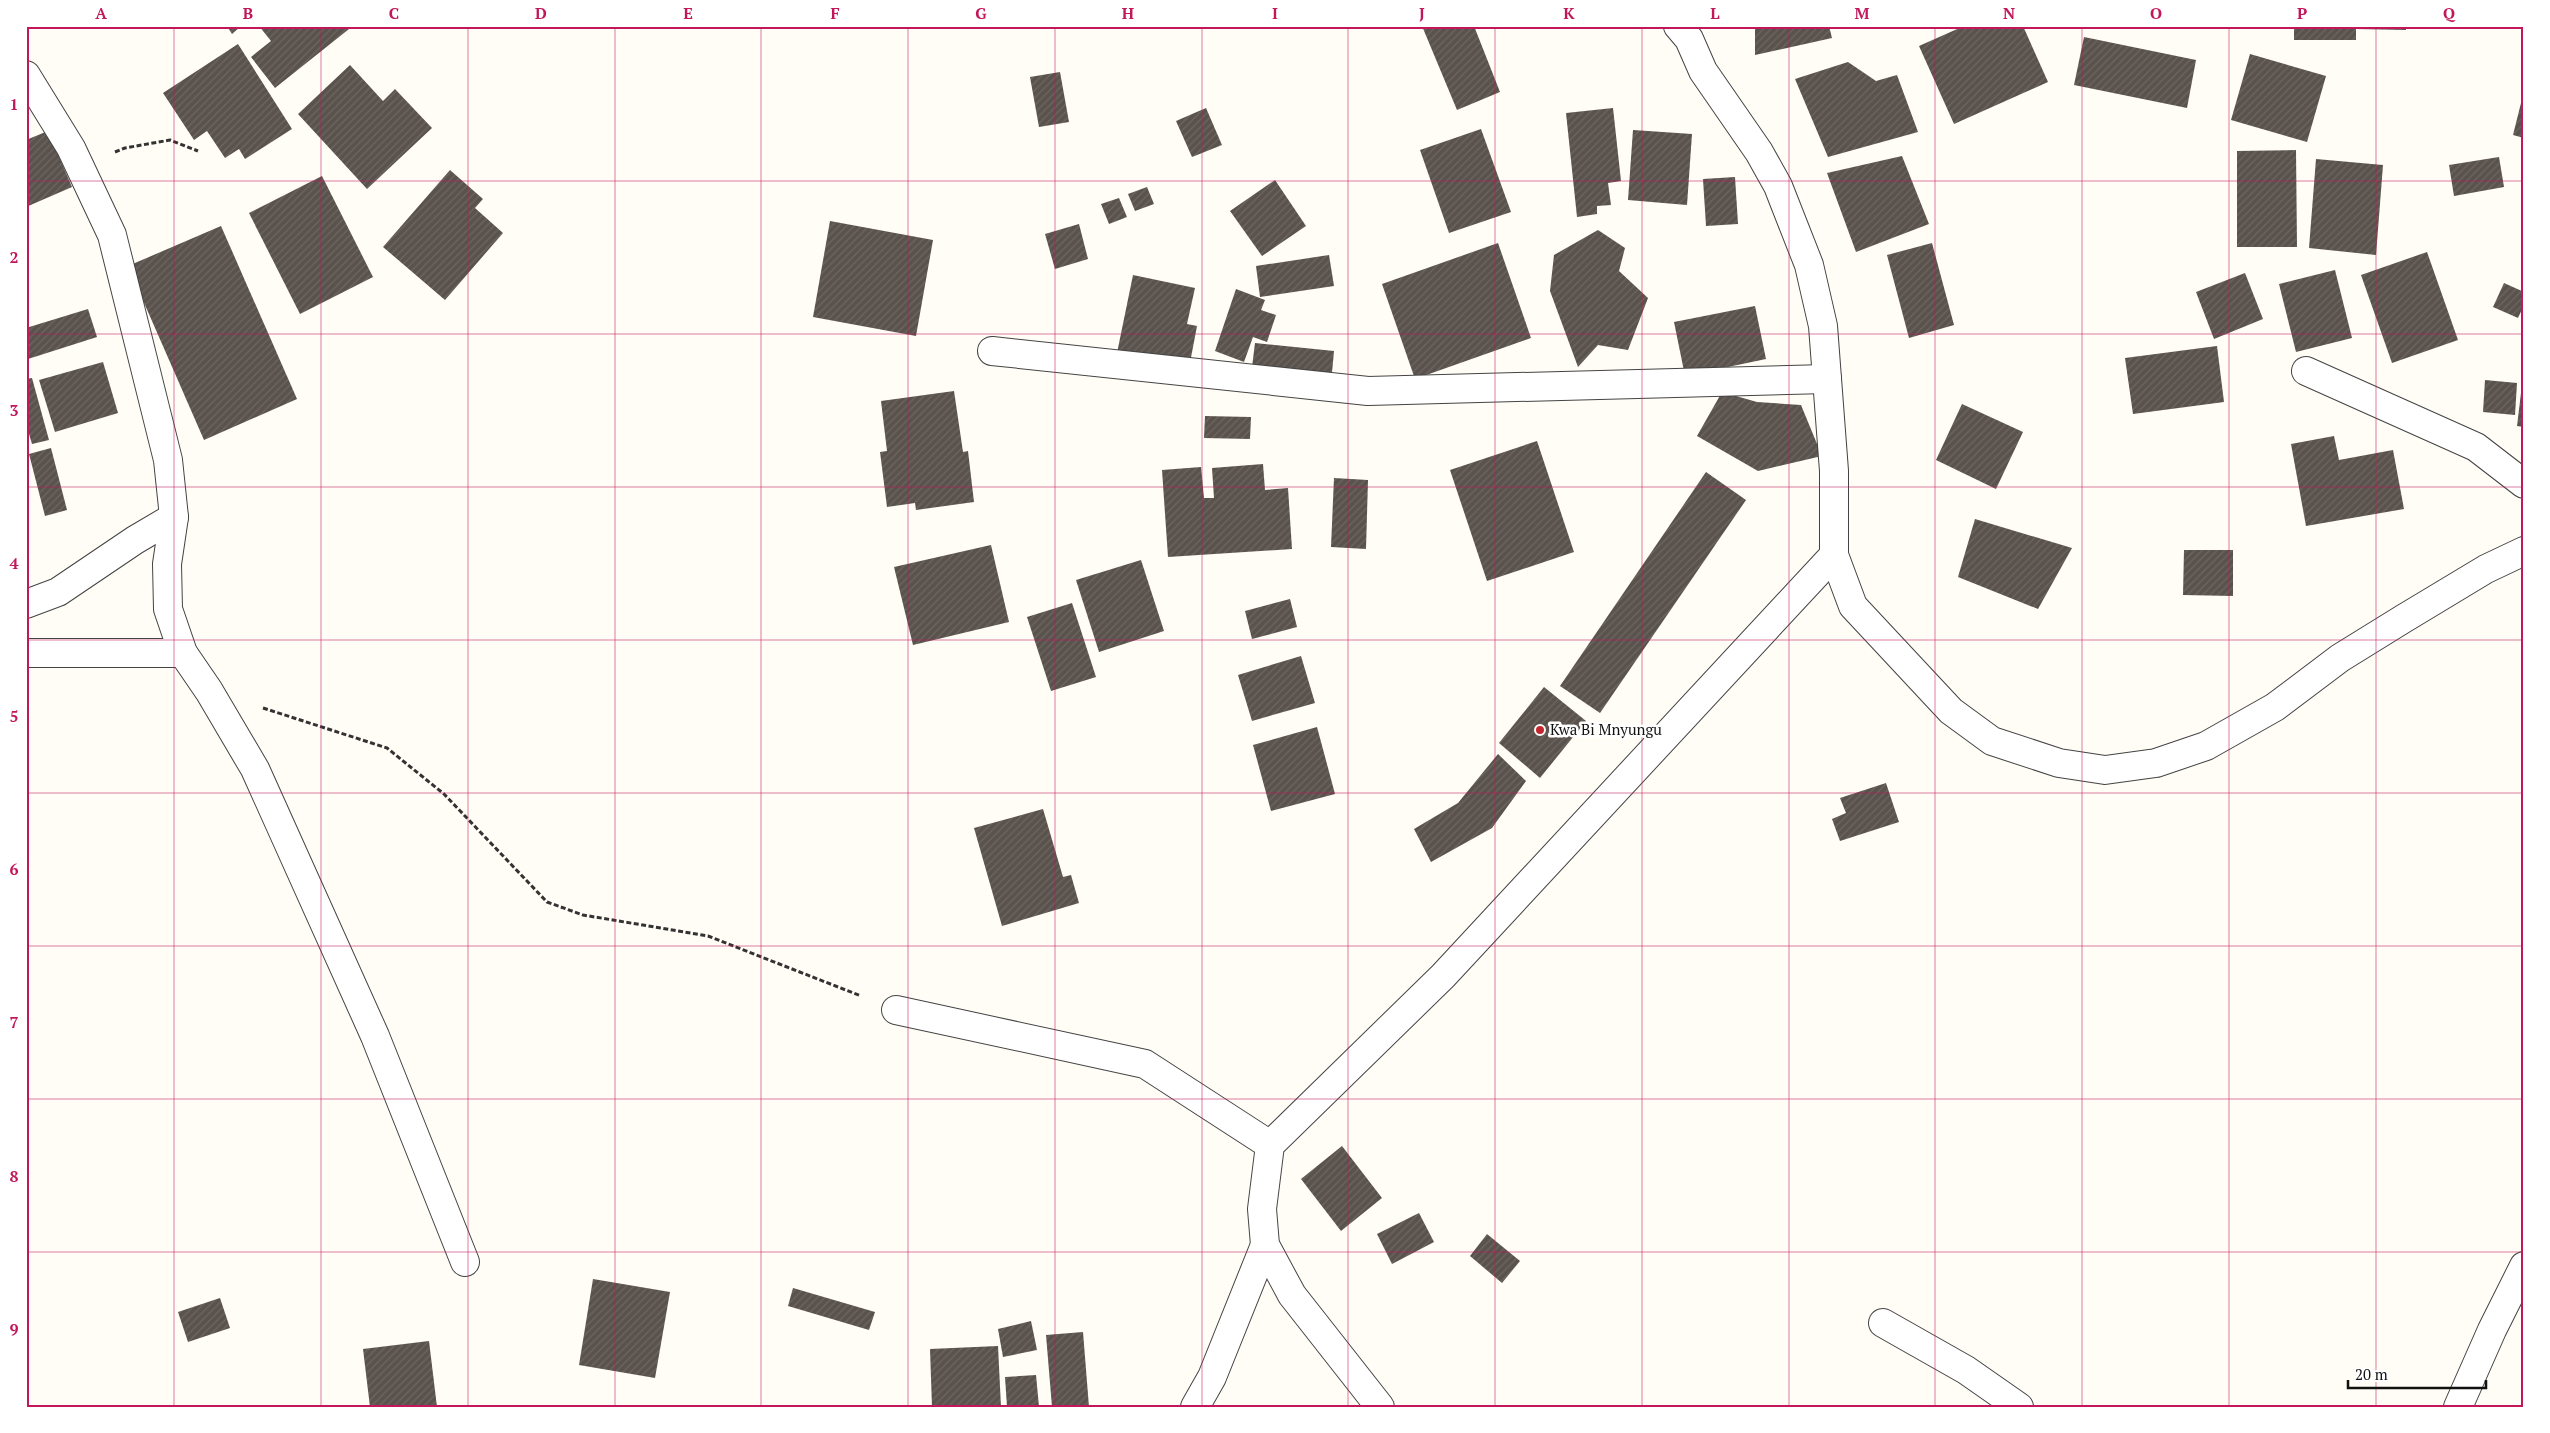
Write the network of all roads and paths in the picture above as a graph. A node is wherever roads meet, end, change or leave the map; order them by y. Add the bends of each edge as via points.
1 (1689, 30) edge
2 (26, 75) edge
3 (198, 151) dead end
4 (81, 168) junction
5 (992, 351) dead end
6 (2306, 371) dead end
7 (1827, 379) junction
8 (2524, 484) edge
9 (174, 518) junction
10 (2524, 551) edge
11 (1834, 555) junction
12 (26, 604) edge
13 (26, 653) edge
14 (183, 653) junction
15 (209, 690) junction
16 (896, 1010) joint
17 (1270, 1145) junction
18 (1265, 1245) junction
19 (465, 1262) dead end
20 (2524, 1266) edge
21 (1884, 1323) dead end
22 (1195, 1407) edge
23 (1380, 1407) edge
24 (2019, 1407) edge
25 (2458, 1407) edge

1 - 7 street via 1703,71 1759,152 1778,186 1809,265 1823,326
2 - 4 street
3 - 4 path via 170,140 125,148
4 - 9 street via 112,235 168,460
5 - 7 street via 1368,391
6 - 8 street via 2476,447
7 - 11 street via 1834,471
9 - 12 street via 134,540 58,592
9 - 14 street via 167,564 168,609
10 - 11 street via 2486,569 2403,619 2340,658 2275,706 2214,742 2156,763 2106,770 2059,763 1992,741 1951,711 1853,606
11 - 17 street via 1443,976
13 - 14 street
14 - 15 street
15 - 16 path via 387,748 444,794 547,902 583,915 708,936
15 - 19 street via 255,769 318,906 375,1036
16 - 17 street via 1145,1064
17 - 18 street via 1262,1209
18 - 22 street via 1212,1377
18 - 23 street via 1292,1295
20 - 25 street
21 - 24 street via 1966,1370

